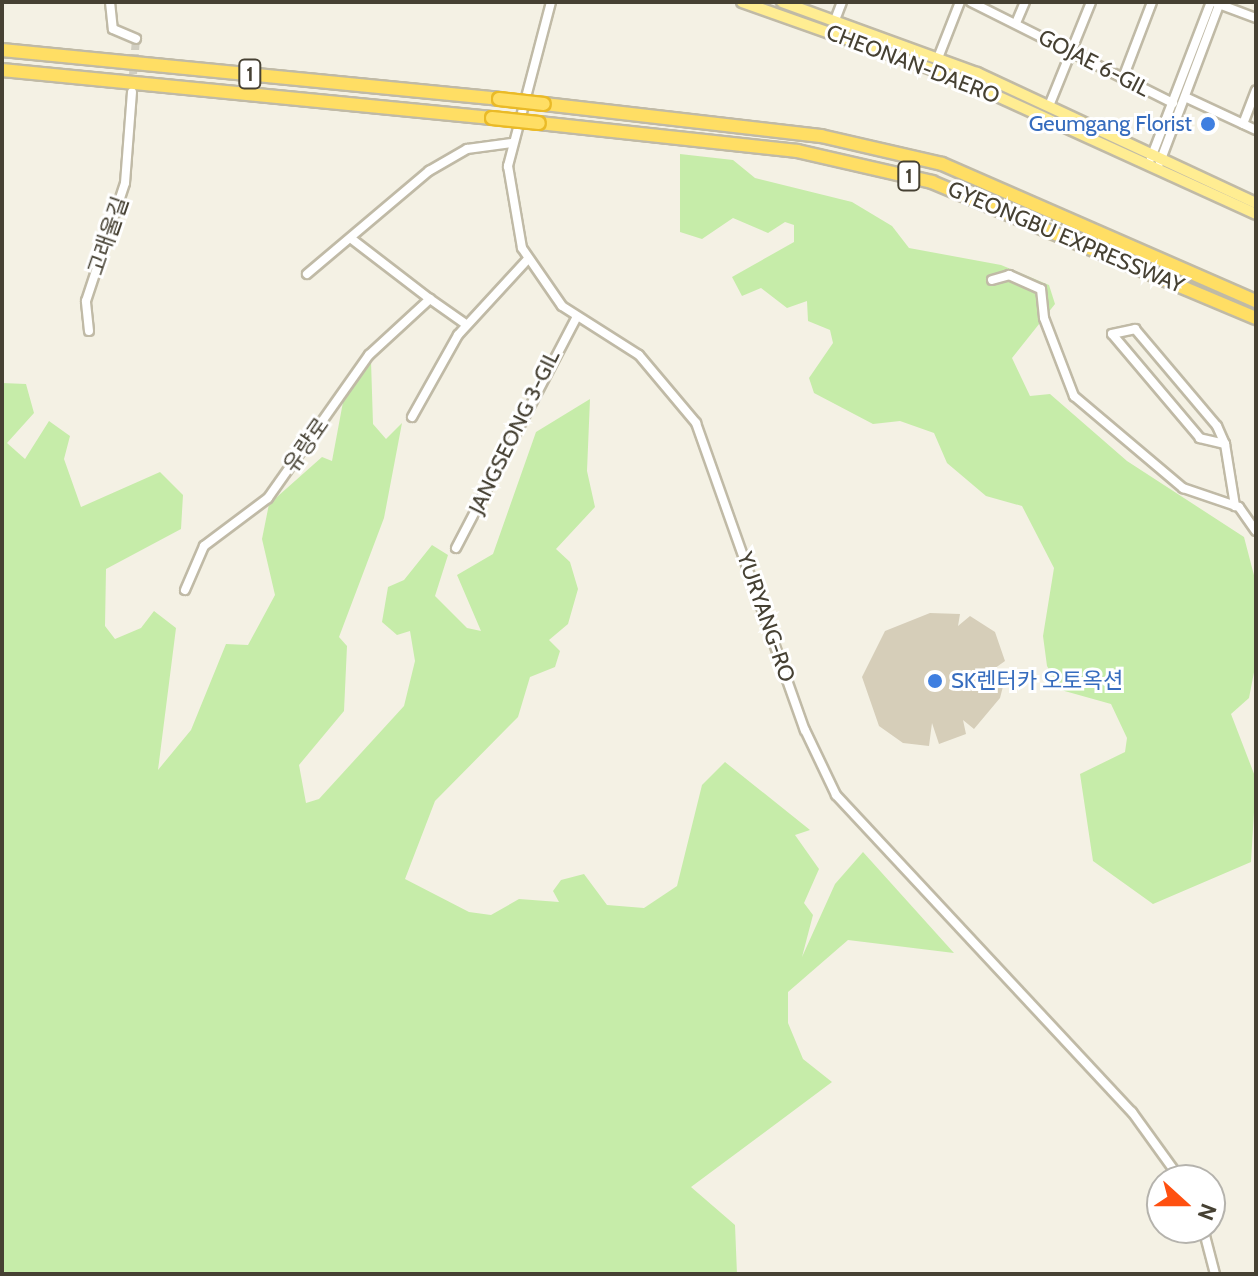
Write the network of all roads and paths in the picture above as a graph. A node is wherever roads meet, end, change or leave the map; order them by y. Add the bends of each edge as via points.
1 (110, 2) edge
2 (551, 2) edge
3 (742, 2) edge
4 (782, 2) edge
5 (842, 2) edge
6 (960, 2) edge
7 (971, 2) edge
8 (1025, 2) edge
9 (1091, 2) edge
10 (1152, 2) edge
11 (1216, 3) edge
12 (1256, 18) edge
13 (835, 20) junction
14 (1016, 23) junction
15 (136, 39) dead end
16 (2, 50) edge
17 (1072, 54) junction
18 (938, 58) junction
19 (2, 70) edge
20 (1123, 78) junction
21 (1256, 90) edge
22 (132, 92) tunnel mouth
23 (1185, 97) junction
24 (1173, 103) junction
25 (1049, 106) junction
26 (1243, 124) junction
27 (1256, 130) edge
28 (512, 143) junction
29 (1157, 156) junction
30 (1152, 168) junction
31 (1256, 203) edge
32 (1256, 214) edge
33 (353, 240) junction
34 (528, 259) junction
35 (307, 274) dead end
36 (992, 280) dead end
37 (430, 299) junction
38 (1256, 301) edge
39 (576, 318) junction
40 (1256, 318) edge
41 (467, 325) junction
42 (89, 331) dead end
43 (412, 417) dead end
44 (1225, 444) junction
45 (1235, 506) junction
46 (1256, 531) edge
47 (456, 548) dead end
48 (185, 590) dead end
49 (1169, 1164) edge
50 (1207, 1244) edge
51 (1215, 1274) edge

1 - 15 street via 113,29
2 - 28 street, YURYANG-RO
3 - 30 main road, CHEONAN-DAERO via 933,68
4 - 13 main road, CHEONAN-DAERO
5 - 13 street
6 - 18 street
7 - 14 street, GOJAE 6-GIL
8 - 14 street
9 - 17 street
10 - 20 street
11 - 12 street
11 - 23 street
11 - 24 street
13 - 18 main road, CHEONAN-DAERO
14 - 17 street, GOJAE 6-GIL
16 - 38 highway, GYEONGBU EXPRESSWAY / 1, bridge via 821,136 942,164
17 - 20 street, GOJAE 6-GIL
17 - 25 street
18 - 25 main road, CHEONAN-DAERO
19 - 40 highway, GYEONGBU EXPRESSWAY / 1, bridge via 797,151 919,178
20 - 24 street, GOJAE 6-GIL
21 - 26 street
22 - 42 street, 고래울길 via 125,183 86,301
23 - 26 street
23 - 29 street
24 - 29 street
25 - 29 main road, CHEONAN-DAERO
26 - 27 street
28 - 33 street via 467,149 429,171
28 - 34 street, YURYANG-RO via 509,204
29 - 30 street
29 - 31 main road, CHEONAN-DAERO
30 - 32 main road, CHEONAN-DAERO
33 - 35 street
33 - 37 street
34 - 39 street, YURYANG-RO
34 - 41 street
36 - 45 street via 1009,275 1041,289 1044,318 1074,396 1183,488
37 - 41 street
37 - 48 street, 유량로 via 362,363 268,498 204,546
39 - 47 street, JANGSEONG 3-GIL
39 - 49 street, YURYANG-RO via 639,355 696,423 801,718 836,795 1132,1112
41 - 43 street
44 - 44 street via 1135,329 1112,334 1200,438
44 - 45 street
45 - 46 street
50 - 51 street

